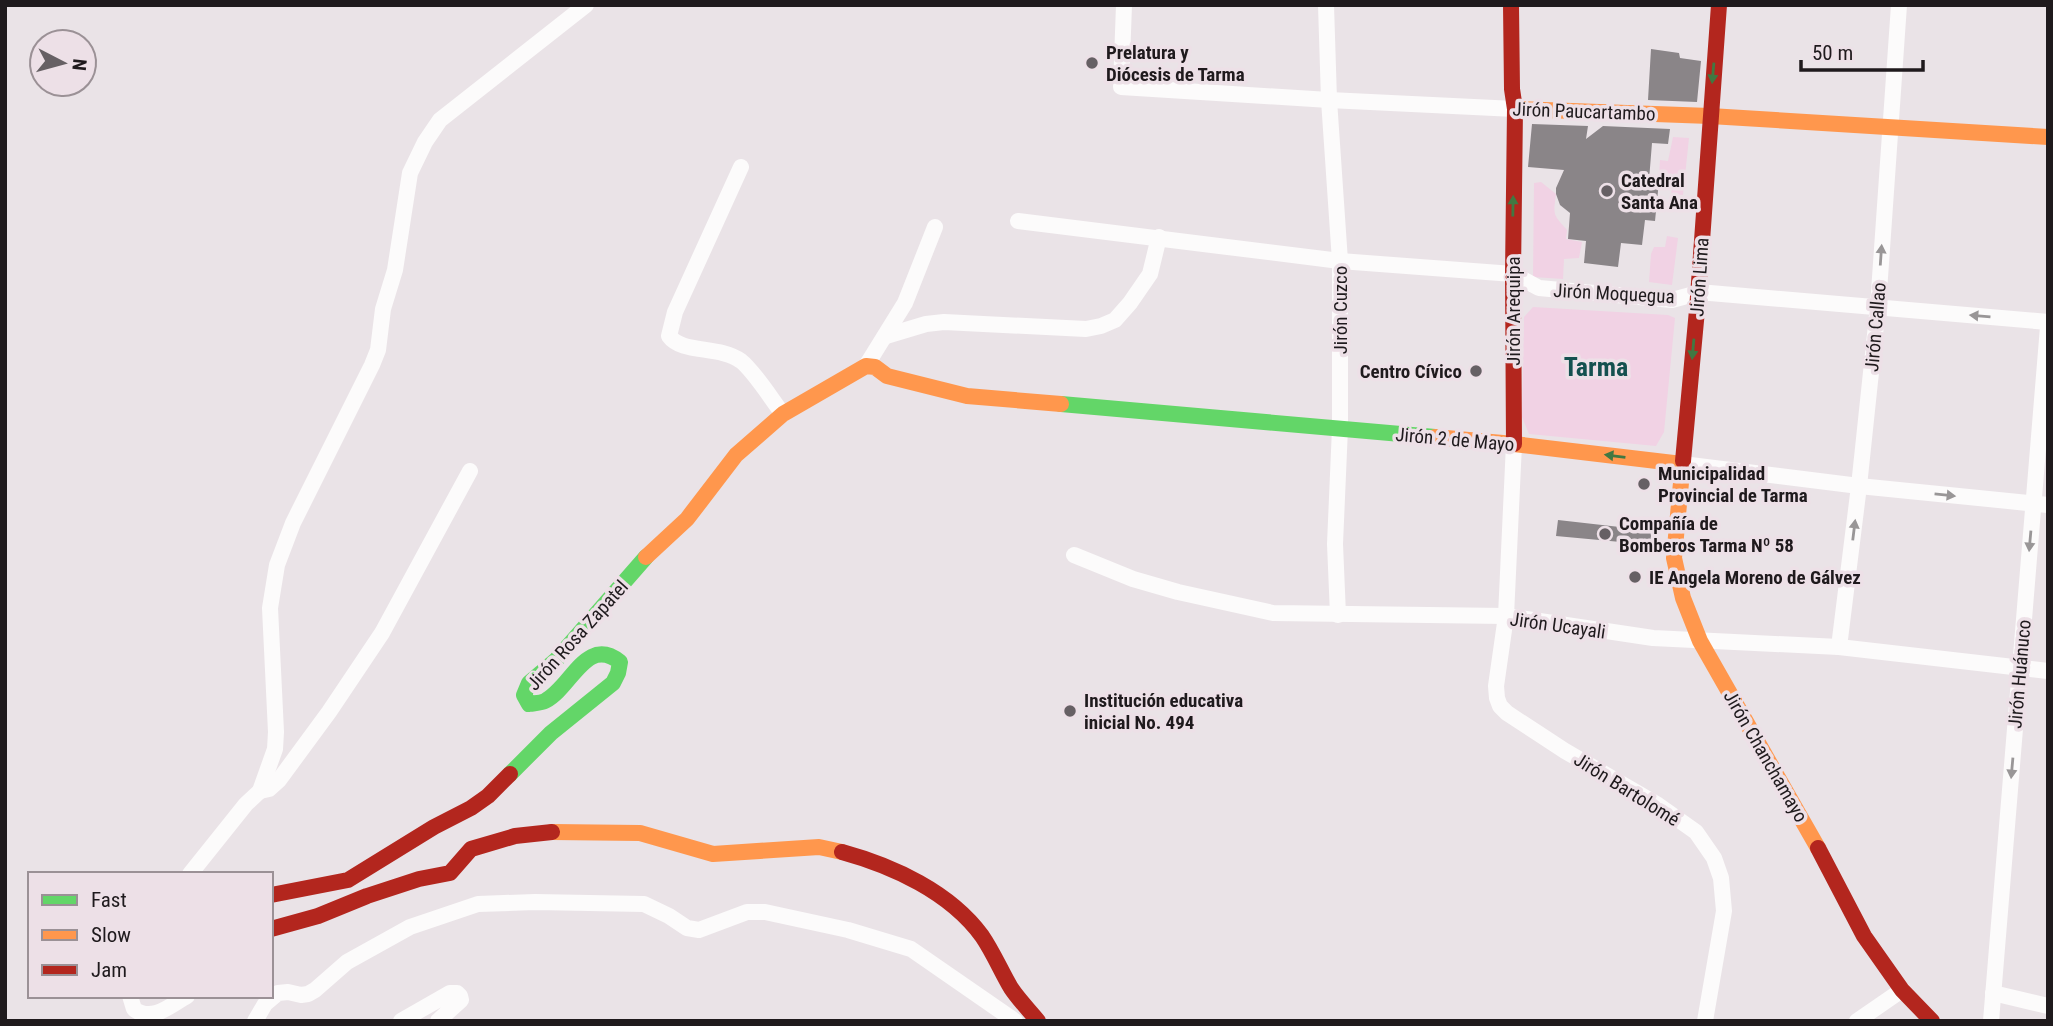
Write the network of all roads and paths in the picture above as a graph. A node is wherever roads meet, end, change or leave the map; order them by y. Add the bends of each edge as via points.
1 (586, 5) edge
2 (1124, 5) edge
3 (1326, 5) edge
4 (1511, 5) edge
5 (1719, 5) edge
6 (1899, 5) edge
7 (1329, 100) junction
8 (1515, 109) junction
9 (1710, 116) junction
10 (1891, 127) junction
11 (2048, 137) edge
12 (741, 167) dead end
13 (1018, 221) dead end
14 (935, 227) dead end
15 (1159, 237) junction
16 (1340, 261) junction
17 (1513, 274) junction
18 (1698, 293) junction
19 (1878, 306) junction
20 (2048, 325) edge
21 (886, 337) junction
22 (866, 366) junction
23 (782, 414) junction
24 (1340, 428) junction
25 (1514, 444) junction
26 (1682, 464) junction
27 (470, 471) dead end
28 (1859, 486) junction
29 (2040, 505) edge
30 (1074, 555) dead end
31 (1338, 615) junction
32 (1506, 616) junction
33 (1700, 641) junction
34 (1839, 647) junction
35 (2020, 667) junction
36 (2048, 671) edge
37 (1500, 706) joint
38 (260, 791) junction
39 (192, 872) edge
40 (273, 895) edge
41 (273, 928) edge
42 (1902, 990) junction
43 (1993, 993) junction
44 (273, 997) edge
45 (131, 998) edge
46 (183, 998) edge
47 (272, 998) edge
48 (2048, 1006) edge
49 (255, 1021) edge
50 (401, 1021) edge
51 (438, 1021) edge
52 (1015, 1021) edge
53 (1038, 1021) edge
54 (1705, 1021) edge
55 (1857, 1021) edge
56 (1932, 1021) edge
57 (1991, 1021) edge

1 - 38 street via 440,120 414,163 378,350 277,565 270,608 275,749
2 - 7 street, Jirón Paucartambo via 1121,87
3 - 7 street, Jirón Cuzco
4 - 8 street, Jirón Arequipa
5 -> 9 street, Jirón Lima
6 - 10 street, Jirón Callao
7 - 8 street, Jirón Paucartambo
7 - 16 street, Jirón Cuzco
8 - 9 street, Jirón Paucartambo
17 -> 8 street, Jirón Arequipa
9 - 10 street, Jirón Paucartambo
9 - 18 street, Jirón Lima
10 - 11 street, Jirón Paucartambo
19 -> 10 street, Jirón Callao
12 - 23 street via 675,312 669,337 674,343 715,350 743,362
13 - 15 street, Jirón Moquegua
14 - 21 street, Jirón Rosa Zapatel via 905,303
15 - 16 street, Jirón Moquegua
15 - 21 street via 1150,274 1115,320 1101,326 944,322
16 - 17 street, Jirón Moquegua
16 - 24 street, Jirón Cuzco
17 - 18 street, Jirón Moquegua via 1539,288 1672,300
17 - 25 street, Jirón Arequipa
18 - 19 street, Jirón Moquegua
18 -> 26 street, Jirón Lima
20 -> 19 street, Jirón Moquegua
19 - 28 street, Jirón Callao
20 - 29 street, Jirón Huánuco
21 - 22 street, Jirón Rosa Zapatel
22 - 23 street, Jirón Rosa Zapatel
22 - 24 street, Jirón 2 de Mayo via 897,379 967,396
23 - 40 street, Jirón Rosa Zapatel via 736,455 687,519 654,548 556,660 529,683 524,695 529,704 544,702 594,654 605,651 620,662 613,683 471,808 348,880
24 - 25 street, Jirón 2 de Mayo
24 - 31 street, Jirón Cuzco via 1335,544
26 -> 25 street, Jirón 2 de Mayo
25 - 32 street, Jirón Arequipa
26 - 28 street, Jirón 2 de Mayo
26 - 33 street, Jirón Chanchamayo via 1674,558
27 - 38 street via 382,633 279,780
28 -> 29 street, Jirón 2 de Mayo
34 -> 28 street, Jirón Callao
29 -> 35 street, Jirón Huánuco
30 - 31 street, Jirón Ucayali via 1178,592 1273,613
31 - 32 street, Jirón Ucayali
32 - 33 street, Jirón Ucayali via 1653,639
32 - 37 street, Jirón Arequipa via 1496,686
33 - 34 street, Jirón Ucayali
33 - 42 street, Jirón Chanchamayo via 1864,936
34 - 35 street, Jirón Ucayali
35 - 36 street, Jirón Ucayali
35 -> 43 street, Jirón Huánuco
37 - 54 street, Jirón Bartolomé via 1564,751 1668,812 1696,832 1714,858 1724,911
38 - 39 street
41 - 53 street via 419,879 450,873 471,849 515,836 559,831 640,833 713,854 819,847 889,868 957,911 979,933 1012,990
42 - 55 street
42 - 56 street, Jirón Chanchamayo
43 - 48 street
43 - 57 street, Jirón Huánuco
44 - 52 street via 288,992 308,994 347,962 410,927 478,904 644,904 687,928 699,930 747,912 765,912 911,949
45 - 46 street via 134,1009 146,1015
47 - 49 street
50 - 51 street via 457,993 461,1000

